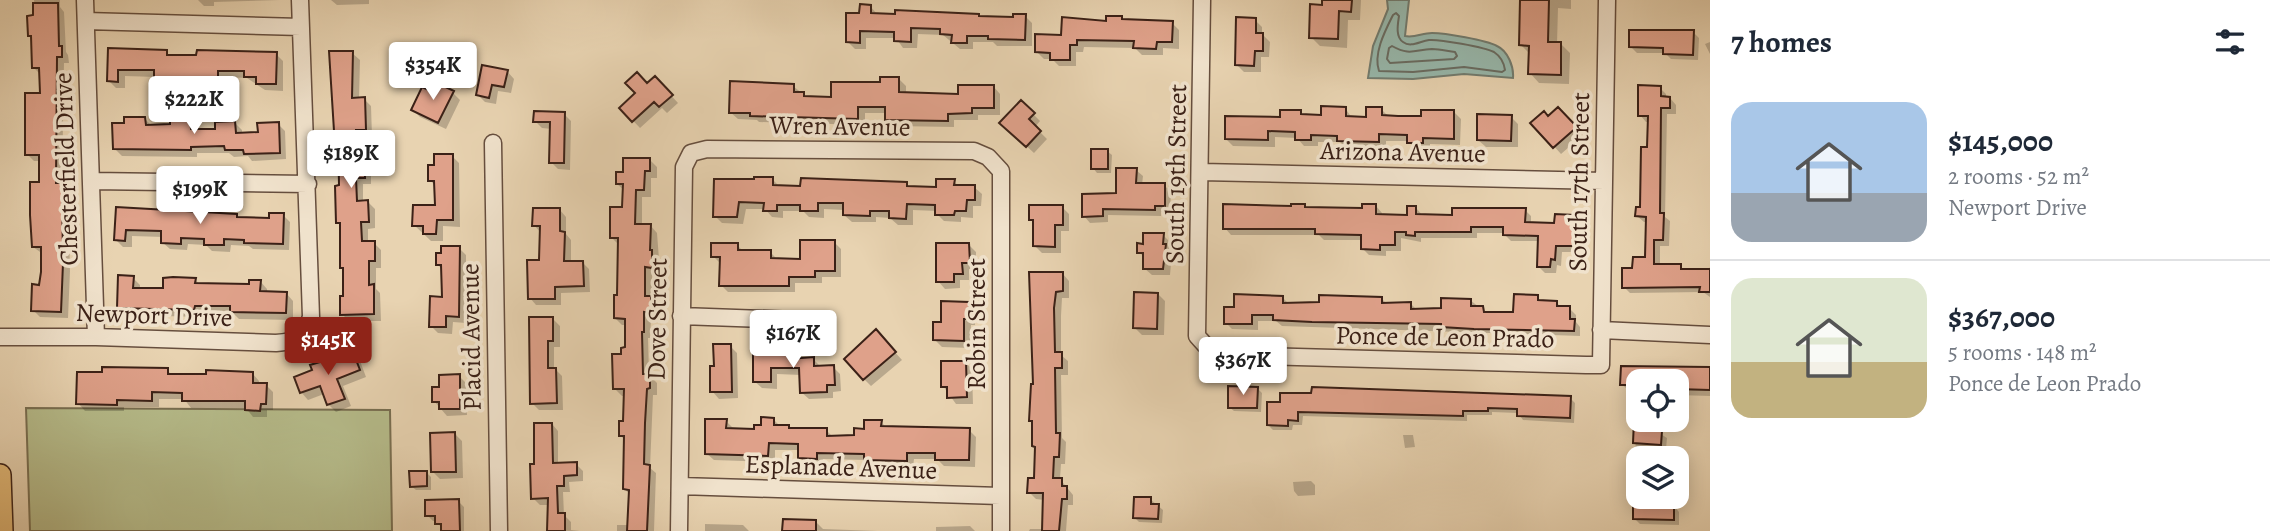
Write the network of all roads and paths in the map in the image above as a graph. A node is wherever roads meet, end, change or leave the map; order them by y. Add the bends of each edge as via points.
1 (85, 0) edge
2 (300, 0) edge
3 (1202, 0) edge
4 (1607, 0) edge
5 (86, 21) junction
6 (301, 27) junction
7 (493, 143) dead end
8 (691, 153) joint
9 (988, 157) joint
10 (1201, 172) junction
11 (92, 181) junction
12 (1604, 181) junction
13 (308, 184) junction
14 (681, 316) junction
15 (823, 321) dead end
16 (1601, 330) junction
17 (1710, 335) edge
18 (0, 337) edge
19 (96, 337) junction
20 (1206, 346) joint
21 (1601, 365) joint
22 (0, 475) edge
23 (680, 486) junction
24 (1000, 496) junction
25 (2, 531) edge
26 (499, 531) edge
27 (679, 531) edge
28 (1001, 531) edge

1 - 5 street, Chesterfield Drive
2 - 6 street, Newport Drive
3 - 10 street, South 19th Street
4 - 12 street, South 17th Street
5 - 6 street
5 - 11 street, Chesterfield Drive
6 - 13 street, Newport Drive
7 - 26 street, Placid Avenue
8 - 9 street, Wren Avenue via 707,149 974,151
8 - 14 street, Dove Street via 684,167
9 - 24 street, Robin Street via 1001,171
10 - 12 street, Arizona Avenue
10 - 20 street, South 19th Street via 1197,336
11 - 13 street
11 - 19 street, Chesterfield Drive
12 - 16 street, South 17th Street
13 - 19 street, Newport Drive via 311,317 306,333 276,343
14 - 15 street
14 - 23 street, Dove Street
16 - 17 street
16 - 21 street, South 17th Street
18 - 19 street, Newport Drive
20 - 21 street, Ponce de Leon Prado via 1225,355
22 - 25 main road
23 - 24 street, Esplanade Avenue
23 - 27 street, Dove Street
24 - 28 street, Robin Street

